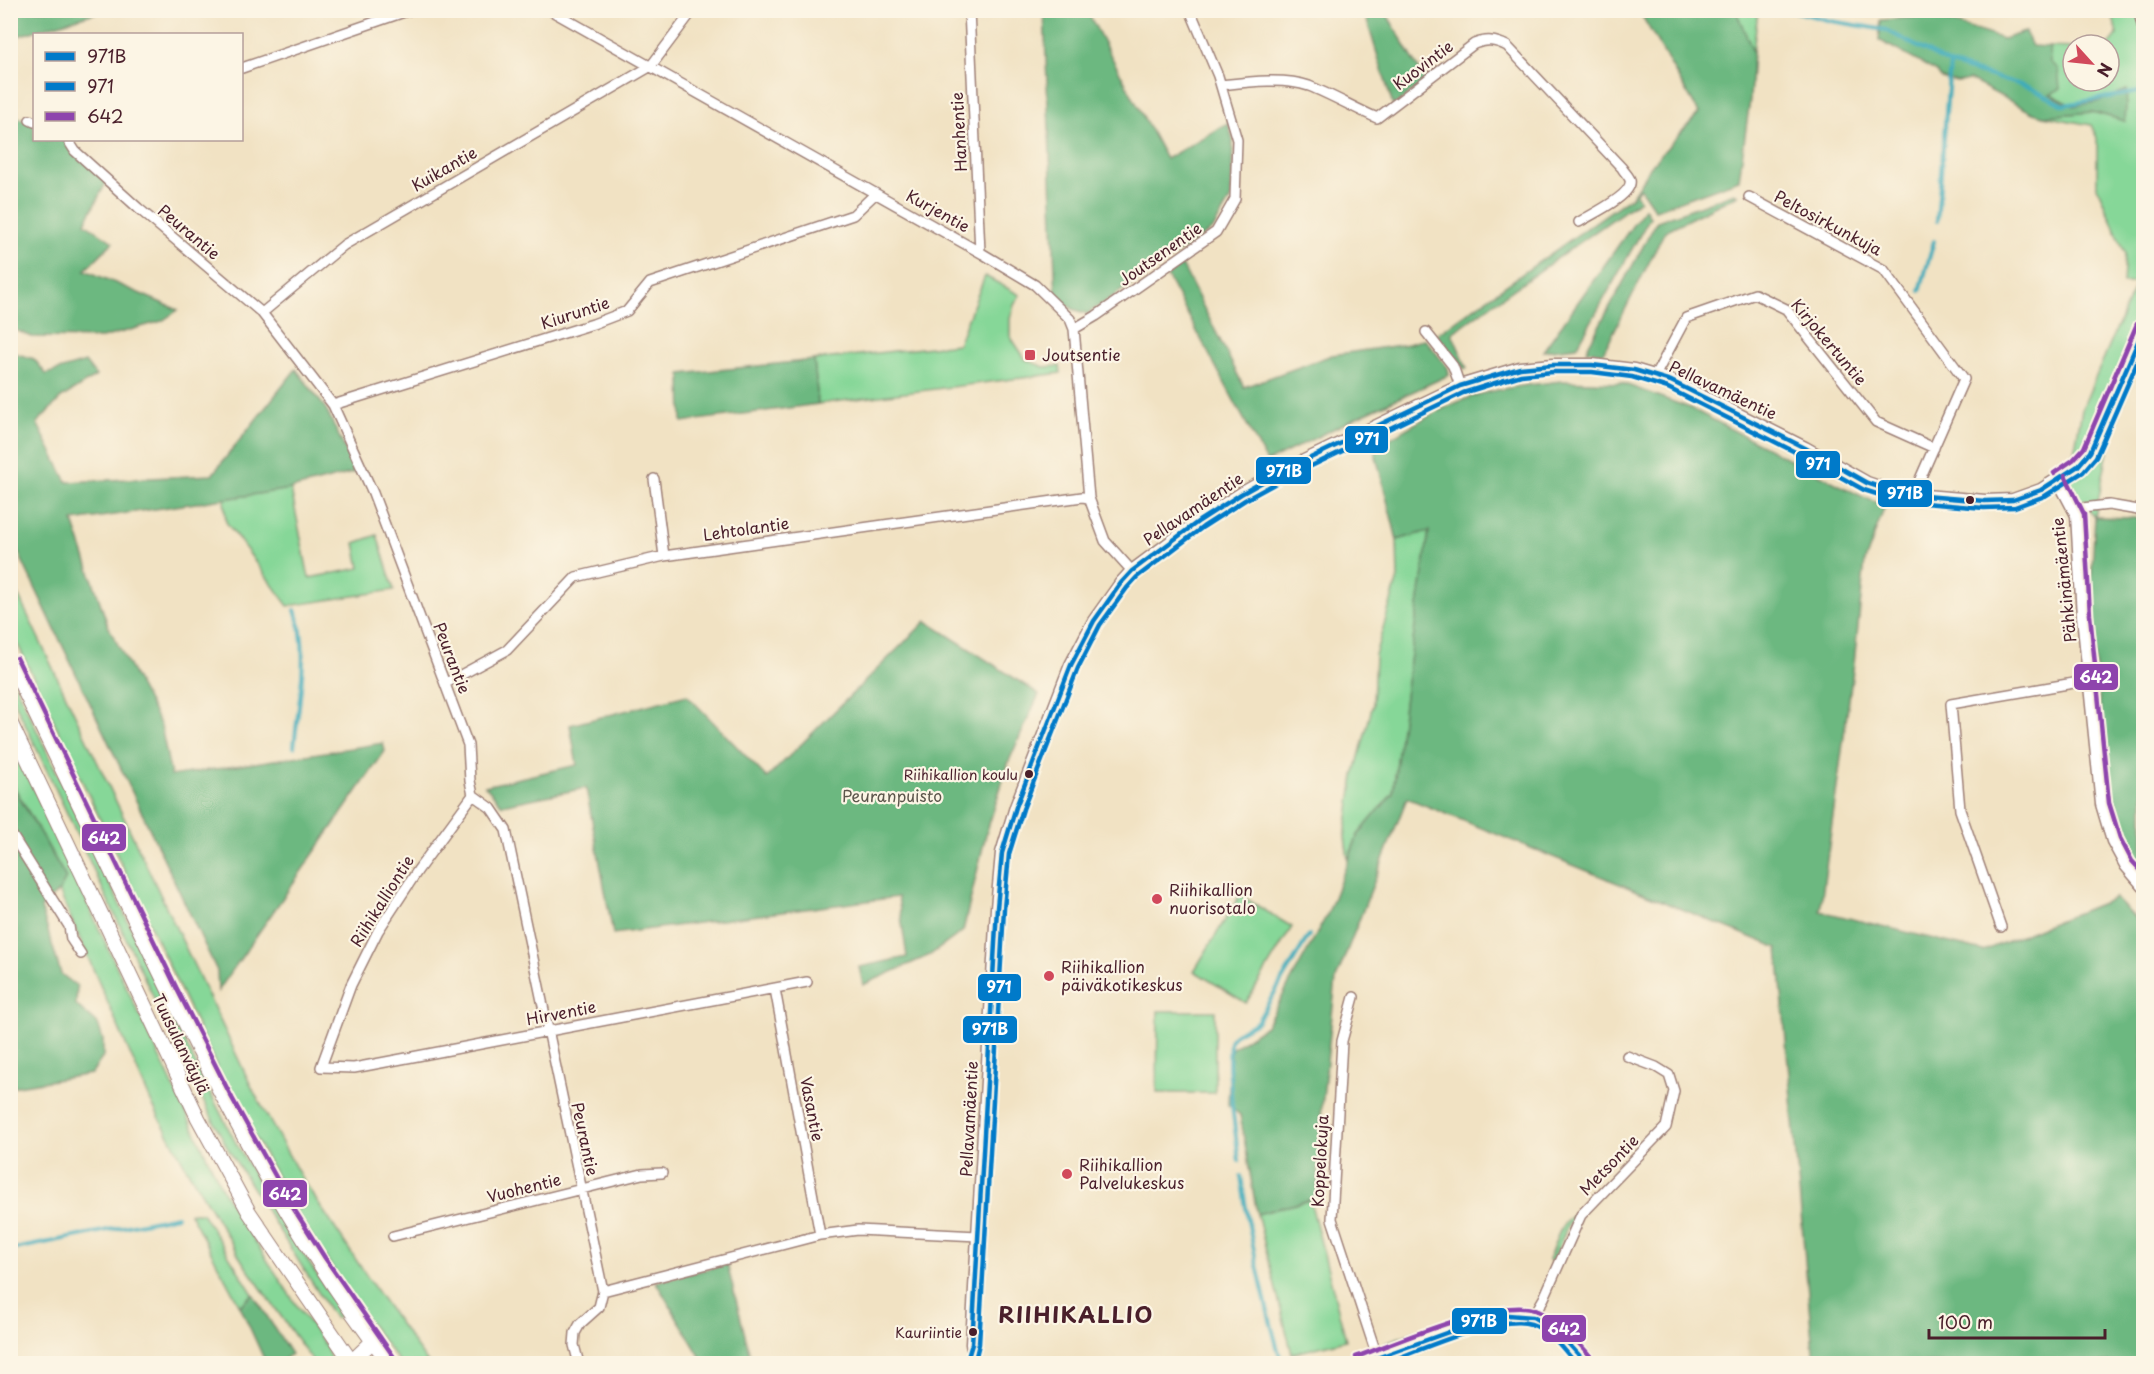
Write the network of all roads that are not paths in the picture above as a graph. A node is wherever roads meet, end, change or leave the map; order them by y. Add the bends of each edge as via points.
1 (410, 10) edge
2 (550, 10) edge
3 (693, 10) edge
4 (969, 10) edge
5 (1190, 10) edge
6 (2140, 10) edge
7 (2144, 27) edge
8 (651, 66) junction
9 (243, 68) edge
10 (1221, 85) junction
11 (69, 141) edge
12 (875, 194) junction
13 (1749, 198) dead end
14 (1579, 222) dead end
15 (980, 252) junction
16 (262, 313) junction
17 (2144, 327) edge
18 (1074, 329) junction
19 (1426, 332) dead end
20 (1655, 376) junction
21 (1460, 386) junction
22 (333, 405) junction
23 (1934, 448) junction
24 (654, 479) dead end
25 (2058, 479) junction
26 (1912, 495) junction
27 (1089, 498) junction
28 (2073, 508) junction
29 (2144, 511) edge
30 (664, 556) junction
31 (1132, 572) junction
32 (10, 661) edge
33 (2091, 680) junction
34 (446, 683) junction
35 (10, 722) edge
36 (473, 795) junction
37 (10, 832) edge
38 (2144, 886) edge
39 (2001, 927) dead end
40 (81, 954) dead end
41 (807, 982) dead end
42 (775, 989) junction
43 (1354, 997) dead end
44 (547, 1031) junction
45 (1627, 1056) dead end
46 (321, 1067) joint
47 (662, 1173) dead end
48 (580, 1189) junction
49 (820, 1235) junction
50 (393, 1236) dead end
51 (978, 1236) junction
52 (603, 1291) junction
53 (1533, 1317) junction
54 (373, 1341) junction
55 (972, 1344) junction
56 (1377, 1356) junction
57 (351, 1362) edge
58 (386, 1362) edge
59 (579, 1364) edge
60 (966, 1364) edge
61 (975, 1364) edge
62 (1359, 1364) edge
63 (1587, 1364) edge

1 - 9 street
2 - 8 street, Kurjentie
3 - 8 street
4 - 15 street, Hanhentie
5 - 10 street, Joutsenentie
6 - 7 street
8 - 12 street, Kurjentie
8 - 16 street, Kuikantie via 344,245
10 - 14 street, Kuovintie via 1293,82 1377,118 1474,45 1485,39 1497,41 1507,46 1630,180 1624,195
10 - 18 street, Joutsenentie via 1237,140 1235,199 1216,232
11 - 16 street, Peurantie via 131,202
12 - 15 street, Kurjentie
12 - 22 street, Kiuruntie via 853,215 650,282 627,311
13 - 23 street, Peltosirkunkuja via 1884,270 1964,379
15 - 18 street, Kurjentie via 1035,285 1070,319
16 - 22 street, Peurantie
17 - 25 street, Pellavamäentie via 2090,452
18 - 27 street
19 - 21 street via 1453,366
20 - 21 street, Pellavamäentie via 1592,365 1553,365 1520,368
20 - 23 street, Kirjokertuntie via 1686,318 1755,294 1786,309 1876,422
20 - 26 street, Pellavamäentie via 1706,398 1867,483
21 - 31 street, Pellavamäentie via 1265,481 1199,521
22 - 34 street, Peurantie via 373,493
23 - 26 street, Peltosirkunkuja
24 - 30 street
25 - 26 street, Pellavamäentie via 2013,500
25 - 28 street, Pähkinämäentie
27 - 30 street, Lehtolantie
27 - 31 street via 1105,541
28 - 29 street via 2109,505
28 - 33 street, Pähkinämäentie via 2077,515
30 - 34 street, Lehtolantie via 576,577 507,650
31 - 51 street, Pellavamäentie via 1108,598 1071,665 1007,834 998,901
32 - 54 main road, Tuusulanväylä via 225,1103 280,1202
33 - 38 street, Pähkinämäentie via 2102,804 2113,841
33 - 39 street via 1951,704 1960,810
34 - 36 street, Peurantie via 468,745
35 - 57 main road, Tuusulanväylä via 198,1118 249,1212
36 - 44 street, Peurantie via 491,808 506,830
36 - 46 street, Riihikalliontie via 378,931 351,985
37 - 40 street via 69,926 71,939
41 - 42 street, Hirventie
42 - 44 street, Hirventie
42 - 49 street, Vasantie
43 - 56 street, Koppelokuja via 1342,1041 1332,1219
44 - 46 street, Hirventie via 354,1068
44 - 48 street, Peurantie
45 - 53 street, Metsontie via 1669,1075 1674,1092 1666,1127 1581,1215
47 - 48 street, Vuohentie
48 - 50 street, Vuohentie
48 - 52 street, Peurantie
49 - 51 street via 858,1230
49 - 52 street
51 - 55 street, Pellavamäentie
52 - 59 street via 599,1307 575,1333
53 - 56 street via 1497,1316
53 - 63 street via 1558,1332
54 - 57 main road
54 - 58 main road, Tuusulanväylä
55 - 60 street, Pellavamäentie
55 - 61 street, Pellavamäentie
56 - 62 street

